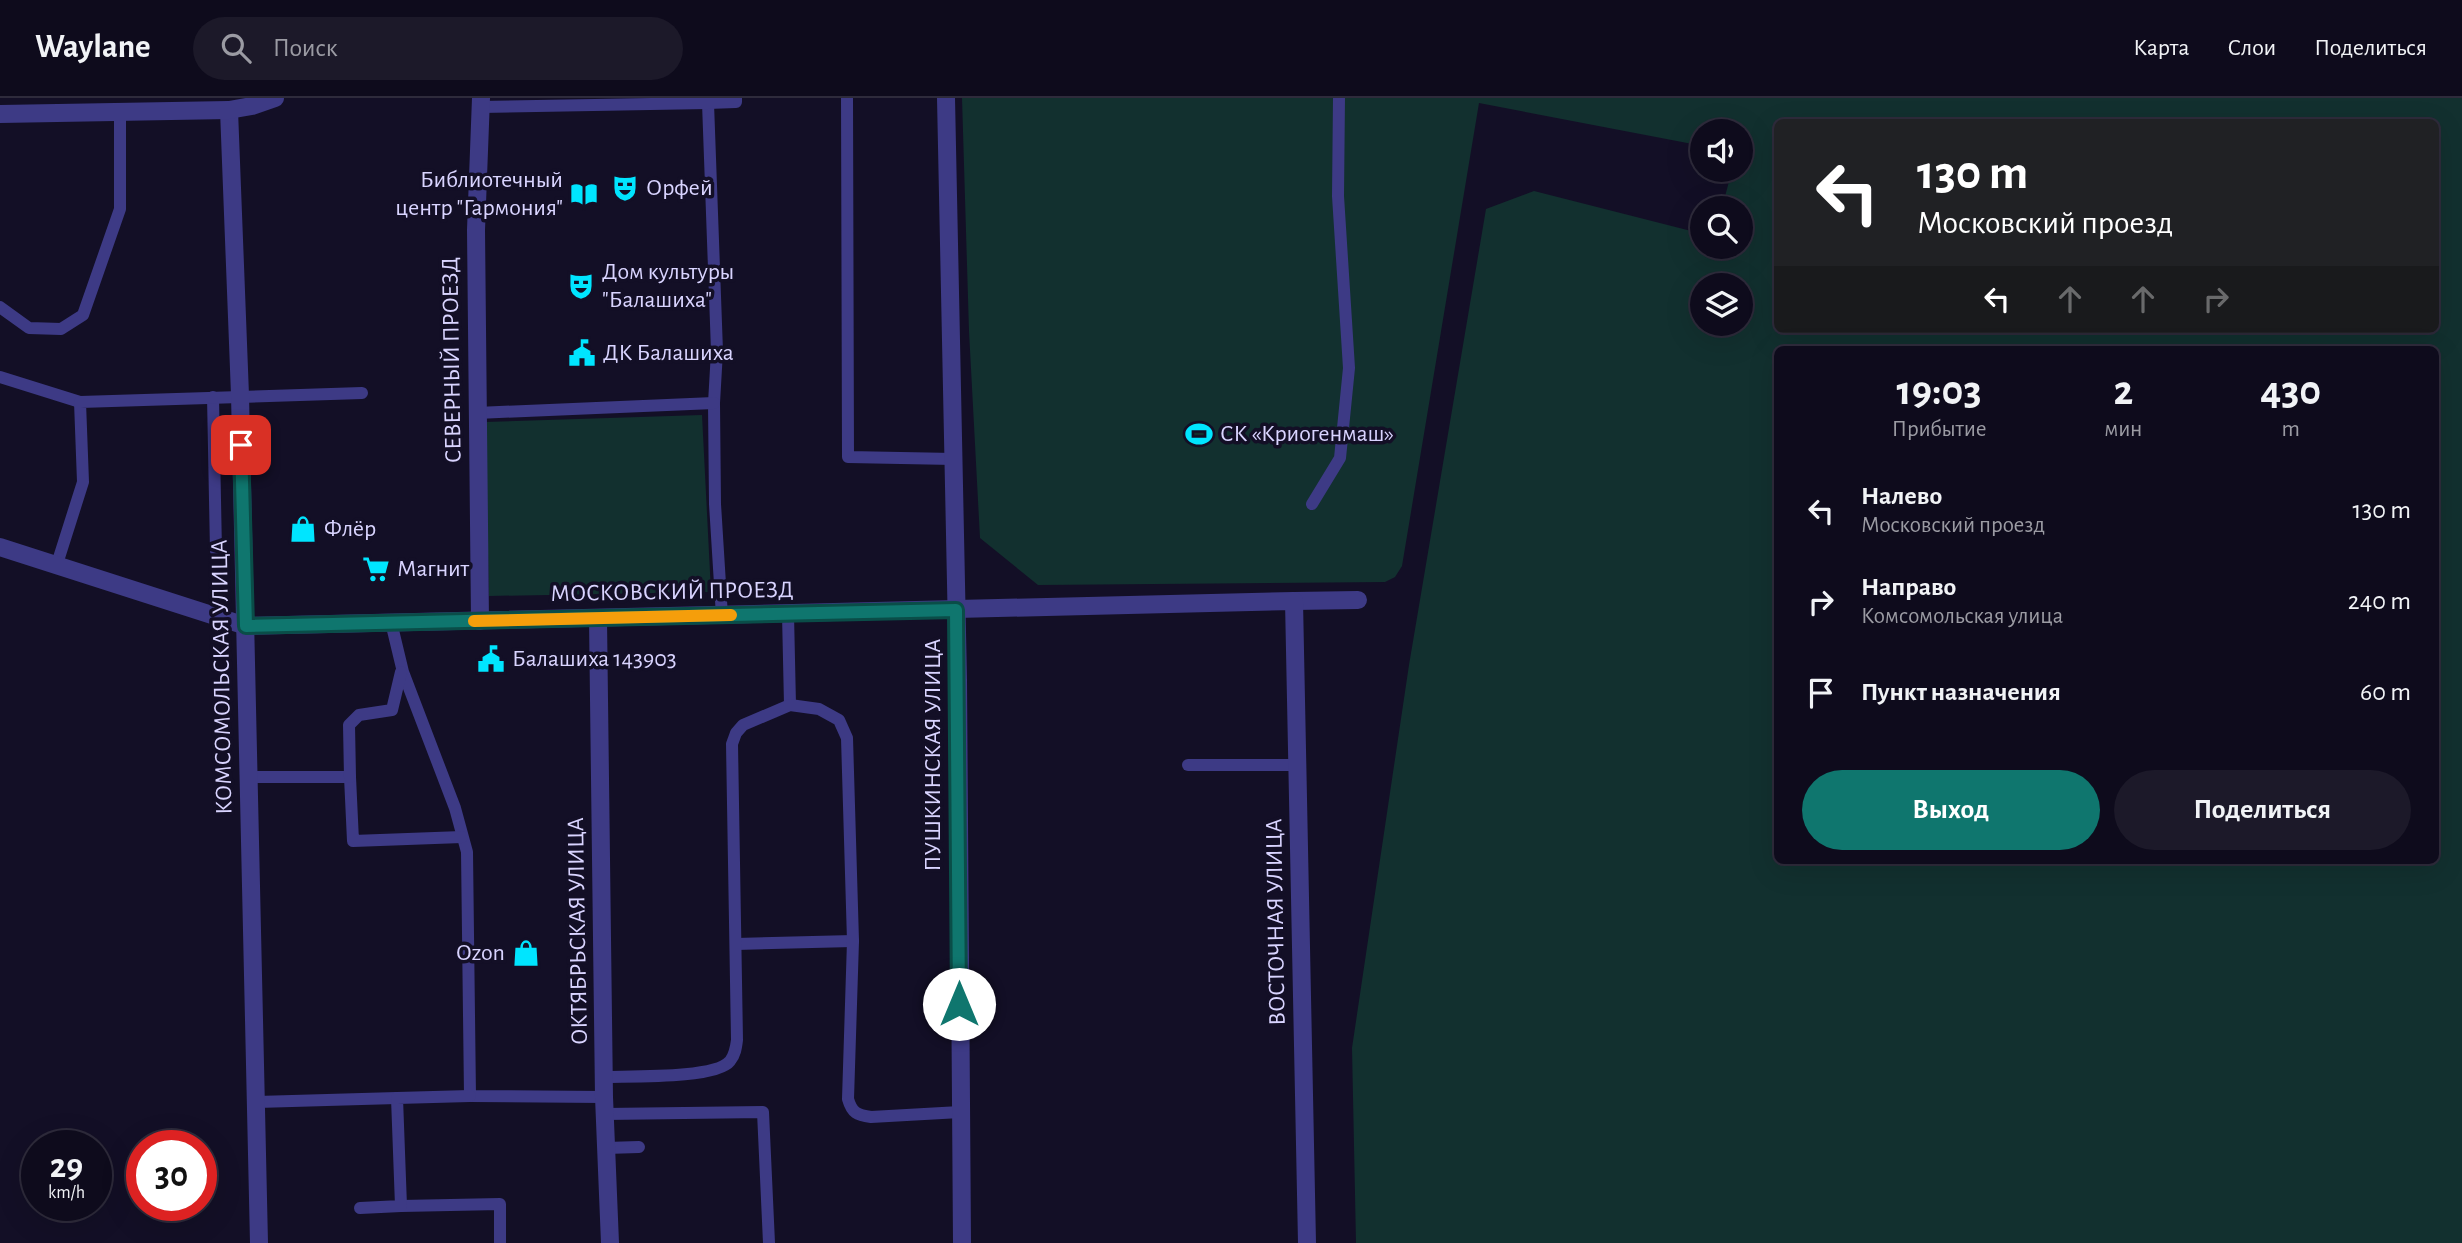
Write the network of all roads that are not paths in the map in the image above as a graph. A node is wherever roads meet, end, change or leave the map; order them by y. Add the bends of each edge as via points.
1 (275, 98) edge
2 (736, 98) edge
3 (848, 98) edge
4 (946, 98) edge
5 (1339, 98) edge
6 (480, 103) edge
7 (708, 103) junction
8 (229, 110) junction
9 (120, 112) junction
10 (0, 114) edge
11 (0, 307) edge
12 (0, 377) edge
13 (362, 393) dead end
14 (240, 396) junction
15 (213, 397) junction
16 (80, 402) junction
17 (714, 402) junction
18 (477, 413) junction
19 (954, 459) junction
20 (1312, 504) dead end
21 (0, 547) edge
22 (216, 551) dead end
23 (57, 565) junction
24 (1358, 600) dead end
25 (1294, 601) junction
26 (956, 610) junction
27 (788, 614) junction
28 (722, 616) junction
29 (598, 619) junction
30 (480, 621) junction
31 (391, 622) junction
32 (246, 626) junction
33 (401, 668) junction
34 (790, 705) junction
35 (1188, 765) dead end
36 (1297, 765) junction
37 (249, 776) junction
38 (350, 777) junction
39 (463, 837) junction
40 (853, 941) junction
41 (736, 944) junction
42 (604, 1077) junction
43 (470, 1096) junction
44 (397, 1098) junction
45 (257, 1102) junction
46 (604, 1105) junction
47 (960, 1112) junction
48 (639, 1147) dead end
49 (606, 1148) junction
50 (401, 1206) junction
51 (360, 1208) dead end
52 (259, 1243) edge
53 (500, 1243) edge
54 (610, 1243) edge
55 (769, 1243) edge
56 (962, 1243) edge
57 (1307, 1243) edge

1 - 8 street
2 - 7 lane via 736,102
3 - 19 lane via 848,457
4 - 19 street, ПУШКИНСКАЯ УЛИЦА
5 - 20 lane via 1338,196 1349,368 1340,458
6 - 7 lane
6 - 18 street, СЕВЕРНЫЙ ПРОЕЗД
7 - 17 lane via 717,351
8 - 9 street
8 - 14 street, КОМСОМОЛЬСКАЯ УЛИЦА
9 - 10 street
9 - 11 lane via 120,209 83,315 61,329 29,328
12 - 16 lane
13 - 14 lane
14 - 15 lane
14 - 32 street, КОМСОМОЛЬСКАЯ УЛИЦА
15 - 16 lane
15 - 22 lane
16 - 23 lane via 83,482
17 - 18 lane
17 - 28 lane
18 - 30 street, СЕВЕРНЫЙ ПРОЕЗД
19 - 26 street, ПУШКИНСКАЯ УЛИЦА
21 - 23 street, МОСКОВСКИЙ ПРОЕЗД
23 - 32 street, МОСКОВСКИЙ ПРОЕЗД
24 - 25 street, МОСКОВСКИЙ ПРОЕЗД
25 - 26 street, МОСКОВСКИЙ ПРОЕЗД
25 - 36 street, ВОСТОЧНАЯ УЛИЦА
26 - 27 street, МОСКОВСКИЙ ПРОЕЗД
26 - 47 street, ПУШКИНСКАЯ УЛИЦА
27 - 28 street, МОСКОВСКИЙ ПРОЕЗД
27 - 34 lane
28 - 29 street, МОСКОВСКИЙ ПРОЕЗД
29 - 30 street, МОСКОВСКИЙ ПРОЕЗД
29 - 42 street, ОКТЯБРЬСКАЯ УЛИЦА
30 - 31 street, МОСКОВСКИЙ ПРОЕЗД
31 - 32 street, МОСКОВСКИЙ ПРОЕЗД
31 - 33 lane
32 - 37 street, КОМСОМОЛЬСКАЯ УЛИЦА
33 - 38 lane via 393,710 359,715 349,725
33 - 39 lane
34 - 40 lane via 819,709 839,719 847,738
34 - 41 lane via 743,725 732,744
35 - 36 lane
36 - 57 street, ВОСТОЧНАЯ УЛИЦА
37 - 38 lane
37 - 45 street, КОМСОМОЛЬСКАЯ УЛИЦА
38 - 39 lane via 354,841
39 - 43 lane via 467,852
40 - 41 lane
40 - 47 lane via 848,1099 852,1110 871,1117
41 - 42 lane via 737,1040 729,1063 696,1073
42 - 46 street, ОКТЯБРЬСКАЯ УЛИЦА
43 - 44 lane
43 - 46 lane
44 - 45 lane
44 - 50 lane
45 - 52 street, КОМСОМОЛЬСКАЯ УЛИЦА
46 - 49 street, ОКТЯБРЬСКАЯ УЛИЦА
46 - 55 lane via 763,1112
47 - 56 street, ПУШКИНСКАЯ УЛИЦА
48 - 49 lane
49 - 54 street, ОКТЯБРЬСКАЯ УЛИЦА
50 - 51 lane
50 - 53 lane via 500,1203

